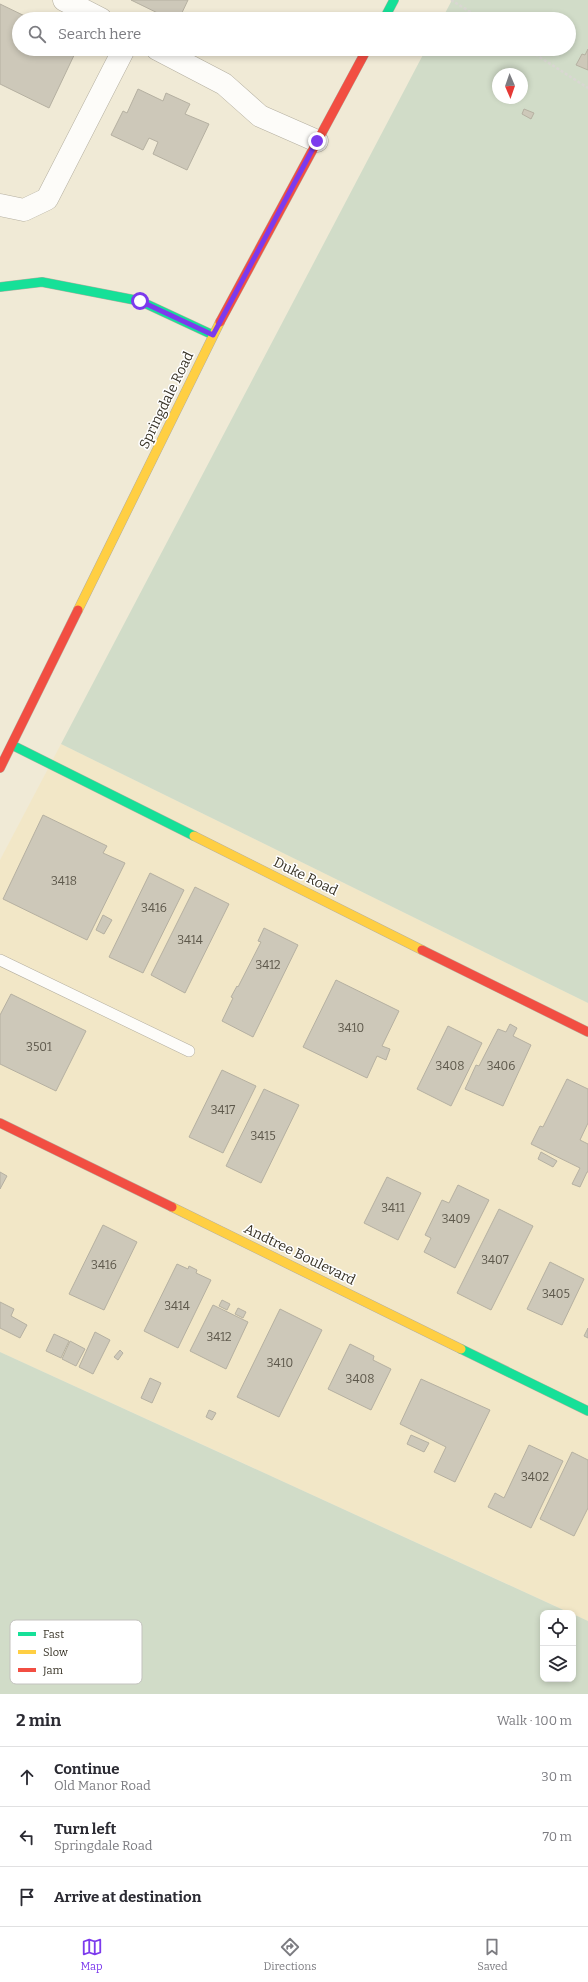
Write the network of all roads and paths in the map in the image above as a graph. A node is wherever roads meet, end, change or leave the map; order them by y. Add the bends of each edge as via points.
1 (64, 0) edge
2 (394, 0) edge
3 (451, 0) edge
4 (87, 12) edge
5 (388, 12) edge
6 (471, 12) edge
7 (120, 56) edge
8 (171, 56) edge
9 (363, 56) edge
10 (538, 56) edge
11 (588, 88) edge
12 (317, 141) junction
13 (0, 205) edge
14 (0, 287) edge
15 (213, 335) junction
16 (12, 745) junction
17 (0, 768) edge
18 (0, 960) edge
19 (588, 1032) edge
20 (189, 1051) dead end
21 (0, 1123) edge
22 (588, 1411) edge

1 - 4 street
2 - 5 street
3 - 6 path
7 - 13 street via 47,199 24,210
8 - 12 street via 224,84 260,116
9 - 12 street, Springdale Road
10 - 11 path
12 - 15 street, Springdale Road
14 - 15 street via 42,282 140,301
15 - 16 street, Springdale Road
16 - 17 street, Springdale Road
16 - 19 street, Duke Road
18 - 20 lane
21 - 22 street, Andtree Boulevard

